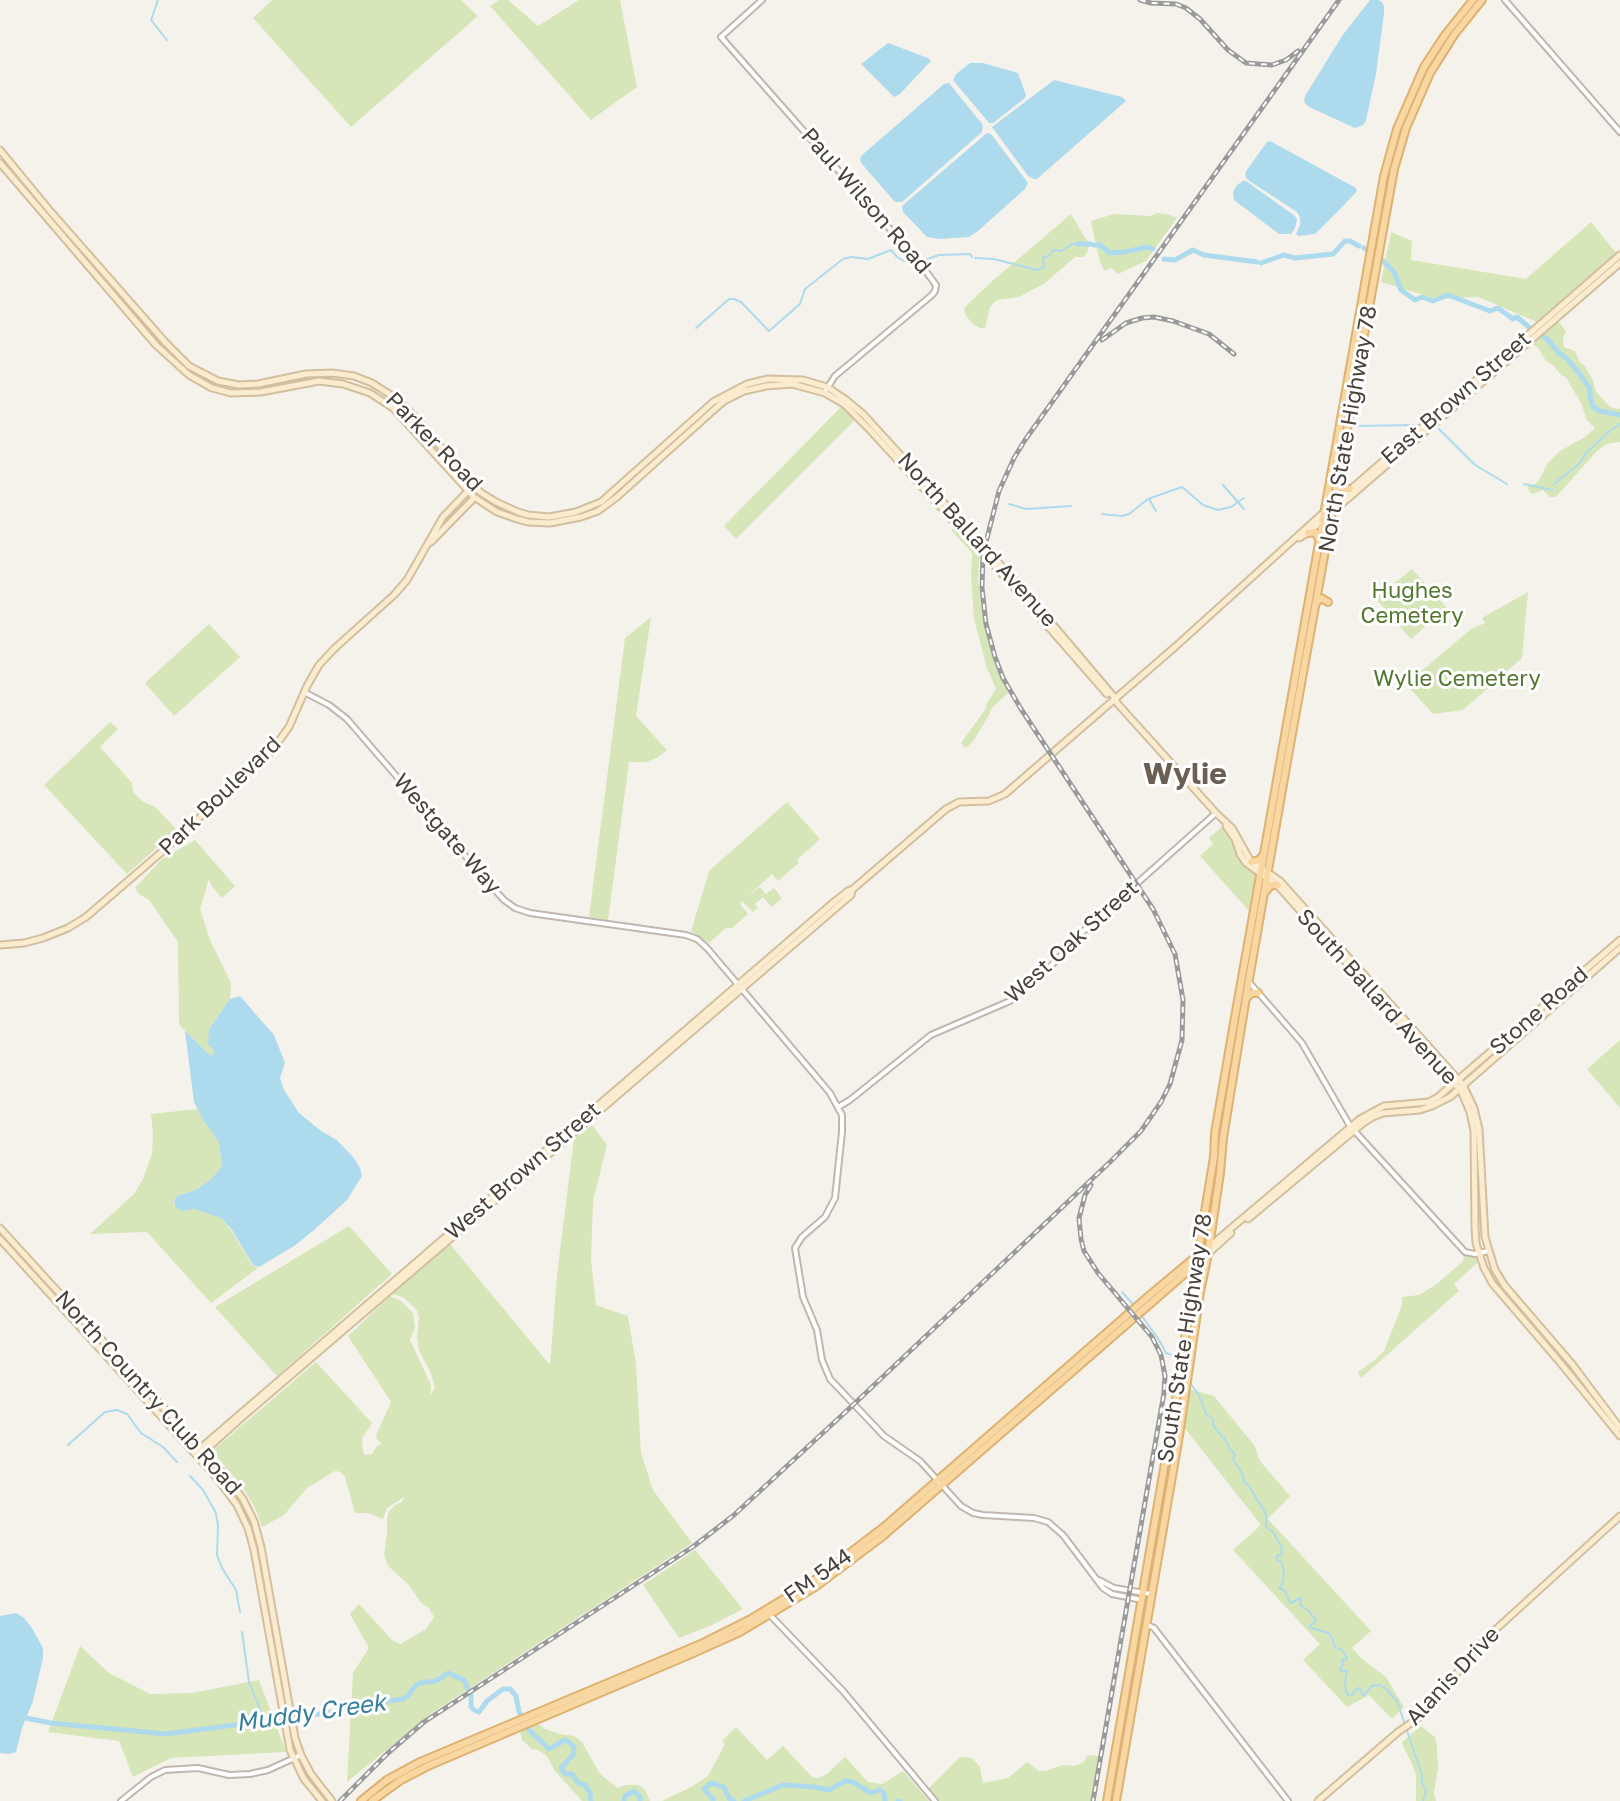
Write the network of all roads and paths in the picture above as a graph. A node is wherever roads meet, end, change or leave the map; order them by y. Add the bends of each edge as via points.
1 (762, 0) edge
2 (1473, 0) edge
3 (1482, 0) edge
4 (1505, 0) edge
5 (1440, 42) junction
6 (1430, 73) junction
7 (1620, 132) edge
8 (0, 150) edge
9 (0, 163) edge
10 (1620, 255) edge
11 (1620, 263) edge
12 (1479, 380) junction
13 (826, 390) junction
14 (1338, 483) junction
15 (474, 486) junction
16 (1350, 489) junction
17 (468, 492) junction
18 (480, 492) junction
19 (474, 497) junction
20 (1328, 512) junction
21 (1308, 533) junction
22 (1319, 539) junction
23 (1293, 541) junction
24 (423, 552) junction
25 (1328, 602) dead end
26 (1316, 603) junction
27 (304, 692) junction
28 (1115, 701) junction
29 (1216, 813) junction
30 (1224, 822) junction
31 (1263, 855) junction
32 (1251, 862) junction
33 (1265, 874) junction
34 (1278, 885) junction
35 (1266, 891) junction
36 (1620, 940) edge
37 (0, 945) edge
38 (1620, 948) edge
39 (1249, 982) junction
40 (741, 986) junction
41 (1258, 993) junction
42 (1246, 998) junction
43 (1394, 1011) junction
44 (1459, 1084) junction
45 (839, 1106) junction
46 (598, 1109) junction
47 (1353, 1128) junction
48 (546, 1153) dead end
49 (533, 1169) junction
50 (1216, 1172) junction
51 (506, 1189) junction
52 (0, 1228) edge
53 (0, 1239) edge
54 (1210, 1245) junction
55 (1488, 1251) junction
56 (1479, 1253) junction
57 (1198, 1259) junction
58 (1184, 1274) junction
59 (1195, 1276) junction
60 (1190, 1328) junction
61 (1104, 1340) junction
62 (117, 1364) junction
63 (256, 1400) junction
64 (156, 1405) junction
65 (247, 1413) junction
66 (1620, 1428) edge
67 (1620, 1436) edge
68 (202, 1450) junction
69 (196, 1455) junction
70 (940, 1483) junction
71 (1620, 1516) edge
72 (258, 1535) junction
73 (251, 1537) junction
74 (1152, 1539) junction
75 (1161, 1539) junction
76 (1146, 1597) junction
77 (768, 1613) junction
78 (266, 1616) junction
79 (273, 1616) junction
80 (1146, 1624) junction
81 (301, 1755) junction
82 (444, 1755) junction
83 (293, 1758) junction
84 (121, 1801) edge
85 (322, 1801) edge
86 (332, 1801) edge
87 (361, 1801) edge
88 (372, 1801) edge
89 (935, 1801) edge
90 (1107, 1801) edge
91 (1116, 1801) edge
92 (1288, 1801) edge
93 (1318, 1801) edge

1 - 13 street, Paul Wilson Road via 721,37 936,285 932,295
2 - 5 main road, North State Highway 78
3 - 6 main road, North State Highway 78
4 - 7 street
5 - 6 main road
5 - 20 main road, North State Highway 78 via 1407,103 1384,176
6 - 14 main road, North State Highway 78 via 1394,169
8 - 15 main road, Parker Road via 189,366 239,385 321,373 364,379 401,403
9 - 17 main road, Parker Road via 156,345 189,375 231,393 319,381 360,389 393,408
10 - 12 main road, East Brown Street
11 - 12 main road, East Brown Street
12 - 16 main road, East Brown Street
12 - 20 main road, East Brown Street
13 - 18 main road, Parker Road via 779,378 731,391 609,496 576,512 528,515
13 - 19 main road, Parker Road via 792,384 735,395 611,502 581,517 528,522
13 - 28 main road, North Ballard Avenue via 870,430
14 - 16 main road
14 - 20 main road, North State Highway 78
15 - 17 main road, Park Boulevard
15 - 18 main road, Parker Road
16 - 20 main road, East Brown Street
17 - 19 main road, Parker Road
17 - 24 main road, Park Boulevard via 443,517
18 - 19 main road, Park Boulevard
19 - 24 main road, Park Boulevard
20 - 21 main road, East Brown Street
20 - 22 main road, North State Highway 78
20 - 23 main road, East Brown Street
20 - 26 main road, North State Highway 78
21 - 22 main road via 1315,532
21 - 23 main road, East Brown Street
22 - 31 main road, North State Highway 78
23 - 28 main road, East Brown Street
24 - 27 main road, Park Boulevard via 407,580 330,653
25 - 26 main road via 1321,598
26 - 33 main road, North State Highway 78
27 - 37 main road, Park Boulevard via 274,749 90,915 63,931
27 - 40 street, Westgate Way via 347,719 515,908 686,935 707,948
28 - 29 main road, North Ballard Avenue
28 - 40 main road, West Brown Street via 1005,794 946,809
29 - 30 main road, South Ballard Avenue
29 - 45 street, West Oak Street via 1010,1001 931,1035
30 - 32 main road, South Ballard Avenue
30 - 33 main road, South Ballard Avenue via 1244,861
31 - 32 main road
31 - 33 main road, North State Highway 78
32 - 33 main road, South Ballard Avenue
33 - 34 main road, South Ballard Avenue
33 - 35 main road, South State Highway 78
33 - 43 main road, South Ballard Avenue via 1280,881
33 - 50 main road, South State Highway 78 via 1215,1133
34 - 35 main road
34 - 43 main road, South Ballard Avenue
35 - 39 main road, South State Highway 78
36 - 44 main road, Stone Road
38 - 44 main road, Stone Road
39 - 41 street
39 - 42 main road, South State Highway 78
40 - 45 street, Westgate Way
40 - 46 main road, West Brown Street
41 - 42 main road
41 - 47 street via 1302,1043
42 - 50 main road, South State Highway 78
43 - 44 main road, South Ballard Avenue
44 - 47 main road via 1432,1106 1383,1113
44 - 55 main road, South Ballard Avenue via 1479,1129
44 - 56 main road, South Ballard Avenue via 1474,1131
45 - 70 street via 843,1122 837,1192 825,1217 796,1246 803,1297 830,1379 884,1436
46 - 49 main road, West Brown Street
46 - 51 main road, West Brown Street
47 - 54 main road
47 - 54 main road
47 - 56 street via 1465,1252
48 - 49 main road
49 - 51 main road, West Brown Street
50 - 54 main road, South State Highway 78
50 - 57 main road, South State Highway 78
51 - 63 main road, West Brown Street
51 - 65 main road, West Brown Street
52 - 62 main road, North Country Club Road
53 - 62 main road
54 - 57 main road, FM 544 / FM 544
54 - 60 main road, South State Highway 78
55 - 56 street
55 - 66 main road, South Ballard Avenue via 1505,1286
56 - 67 main road, South Ballard Avenue via 1492,1283
57 - 58 main road, FM 544 / FM 544
57 - 59 main road, South State Highway 78
57 - 61 main road, FM 544 / FM 544
58 - 59 main road
58 - 61 main road, FM 544 / FM 544
59 - 60 main road, South State Highway 78
60 - 74 main road, South State Highway 78
60 - 75 main road, South State Highway 78
61 - 70 main road, FM 544 / FM 544
62 - 64 main road, North Country Club Road
63 - 65 main road
63 - 68 main road, West Brown Street
64 - 68 main road, North Country Club Road
64 - 69 main road, North Country Club Road
65 - 68 main road, West Brown Street
68 - 69 main road, West Brown Street
68 - 72 main road, North Country Club Road via 239,1493
69 - 73 main road, North Country Club Road via 228,1491
70 - 76 street via 973,1513 1048,1522 1097,1579
70 - 77 main road, FM 544 / FM 544 via 863,1548
71 - 93 main road, Alanis Drive via 1482,1642 1432,1706
72 - 73 main road
72 - 79 main road, North Country Club Road
73 - 78 main road, North Country Club Road
74 - 75 main road
74 - 76 main road, South State Highway 78
75 - 76 main road, South State Highway 78
76 - 80 main road, South State Highway 78
76 - 90 main road, South State Highway 78
77 - 82 main road, FM 544 / FM 544
77 - 89 street
78 - 79 main road
78 - 83 main road, North Country Club Road
79 - 81 main road, North Country Club Road
80 - 91 main road, South State Highway 78
80 - 92 street
81 - 83 street
81 - 86 main road, North Country Club Road
82 - 87 main road, FM 544 / FM 544 via 397,1774
82 - 88 main road, FM 544 / FM 544
83 - 84 street via 250,1774 165,1770
83 - 85 main road, North Country Club Road

